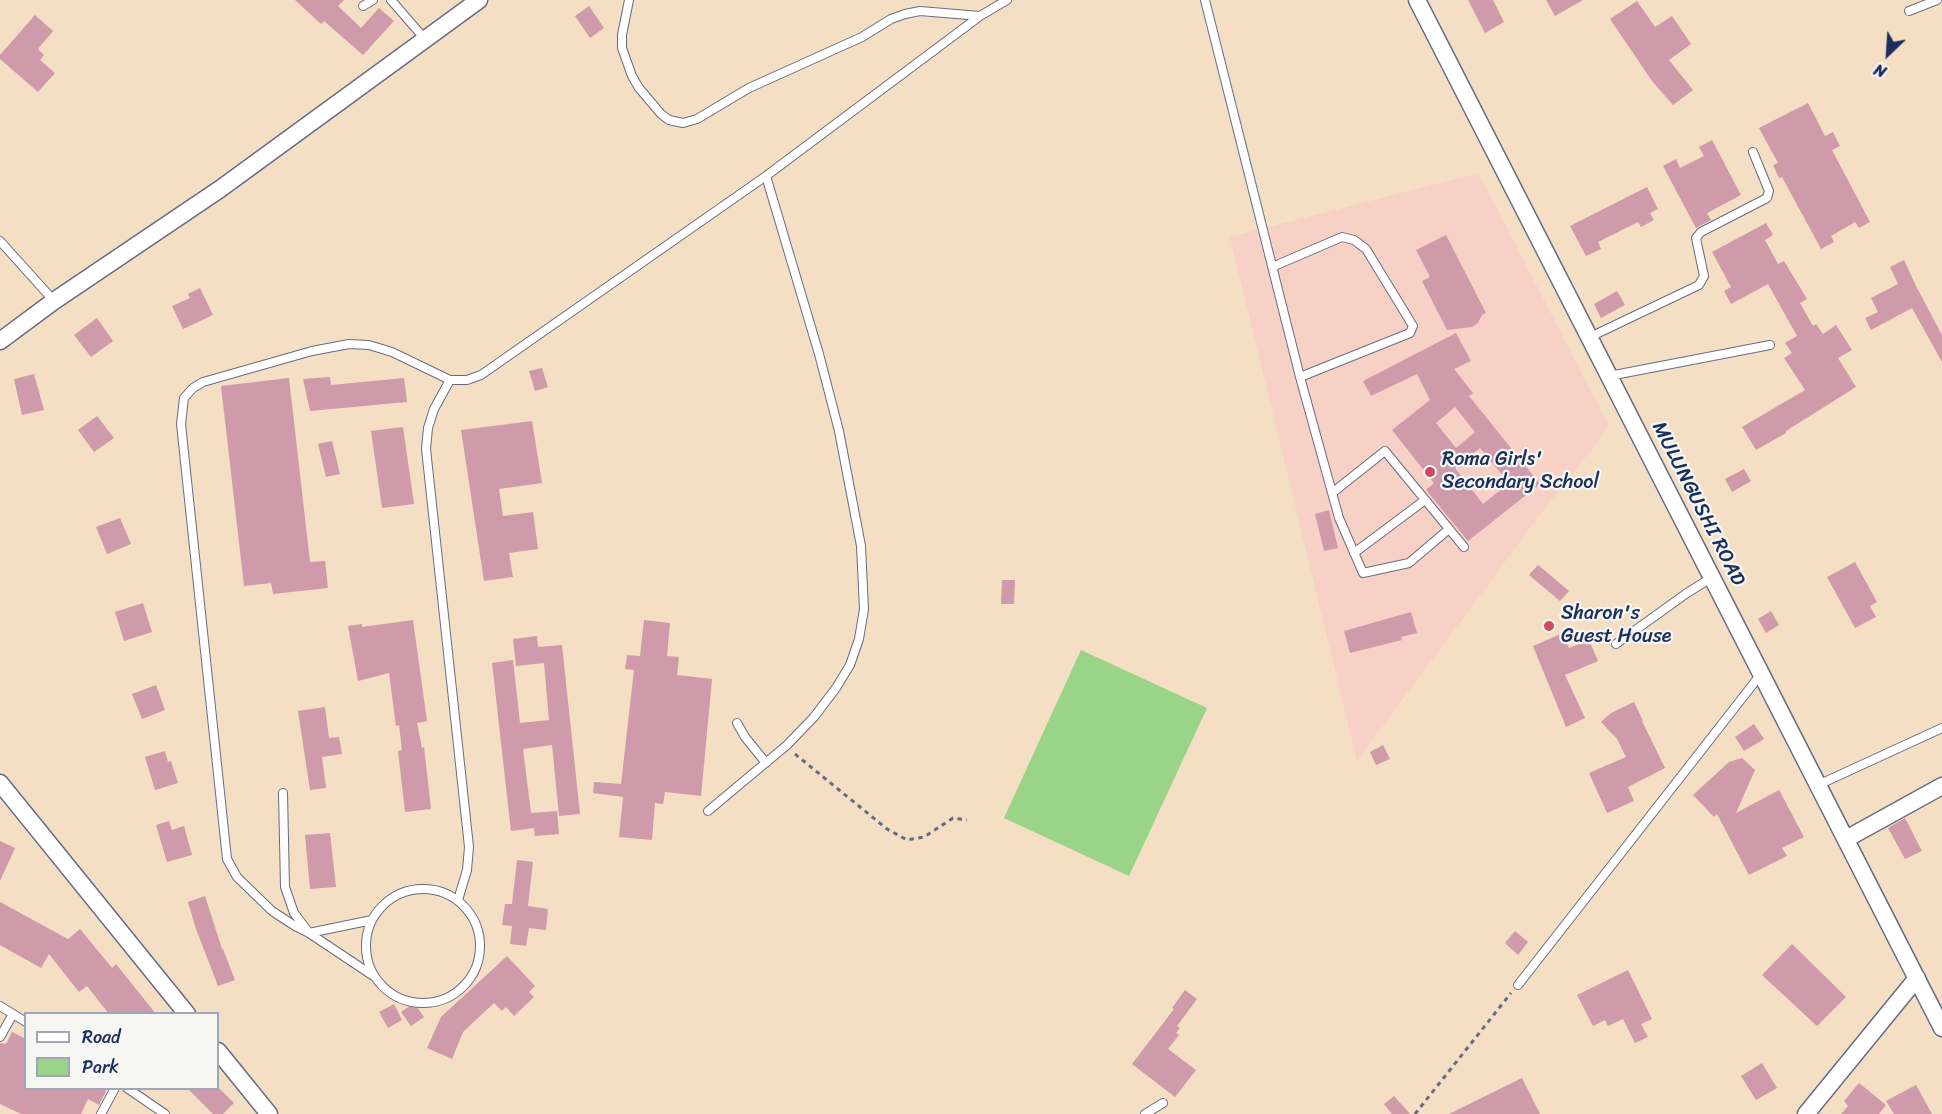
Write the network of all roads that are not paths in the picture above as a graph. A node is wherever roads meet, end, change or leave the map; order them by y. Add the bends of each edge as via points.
1 (373, 0) edge
2 (391, 0) edge
3 (479, 0) edge
4 (629, 0) edge
5 (1007, 0) edge
6 (1205, 0) edge
7 (1417, 0) edge
8 (1937, 0) edge
9 (363, 6) dead end
10 (1909, 11) dead end
11 (980, 16) junction
12 (424, 38) junction
13 (1753, 152) dead end
14 (766, 176) junction
15 (0, 241) edge
16 (1272, 267) junction
17 (54, 301) junction
18 (1590, 338) junction
19 (0, 341) edge
20 (1770, 345) dead end
21 (1609, 376) junction
22 (1300, 377) junction
23 (450, 380) junction
24 (1332, 493) junction
25 (1425, 500) junction
26 (1449, 529) junction
27 (1464, 547) dead end
28 (1354, 553) junction
29 (1711, 578) junction
30 (1616, 645) dead end
31 (1762, 674) junction
32 (737, 723) dead end
33 (1942, 728) edge
34 (766, 763) junction
35 (0, 783) edge
36 (1818, 785) junction
37 (1942, 786) edge
38 (283, 793) dead end
39 (708, 811) dead end
40 (1846, 839) junction
41 (458, 900) junction
42 (372, 920) junction
43 (309, 933) junction
44 (375, 977) junction
45 (1917, 978) junction
46 (1518, 985) road end
47 (0, 1006) edge
48 (185, 1012) edge
49 (12, 1014) junction
50 (24, 1021) edge
51 (1942, 1028) edge
52 (0, 1037) edge
53 (219, 1052) edge
54 (114, 1090) edge
55 (129, 1090) edge
56 (1163, 1103) dead end
57 (102, 1114) edge
58 (165, 1114) edge
59 (269, 1114) edge
60 (1145, 1114) edge
61 (1806, 1114) edge

1 - 9 lane
2 - 12 lane
3 - 12 street
4 - 11 lane via 622,48 632,76 661,114 683,123 898,16 920,11
5 - 11 lane
6 - 16 lane
7 - 18 street, MULUNGUSHI ROAD
8 - 10 lane
11 - 14 lane
12 - 17 street via 220,189
13 - 18 lane via 1769,191 1767,198 1696,238 1704,276 1699,285
14 - 23 lane via 481,375
14 - 34 lane via 839,431 864,584 859,639 850,665 814,717
15 - 17 lane
16 - 22 lane
16 - 22 lane via 1342,237 1354,240 1366,249 1413,326 1410,333
17 - 19 street
18 - 21 street, MULUNGUSHI ROAD
20 - 21 lane
21 - 29 street, MULUNGUSHI ROAD
22 - 24 lane
23 - 41 lane via 434,409 426,450 469,847
23 - 43 lane via 392,352 349,344 203,382 184,398 181,424 226,859 237,877 272,911
24 - 25 lane via 1385,451
24 - 28 lane
25 - 26 lane
25 - 28 lane
26 - 27 lane
26 - 28 lane via 1410,563 1363,573
29 - 30 lane
29 - 31 street, MULUNGUSHI ROAD
31 - 36 street, MULUNGUSHI ROAD
31 - 46 lane
32 - 34 lane
33 - 36 lane
34 - 39 lane
35 - 48 street
36 - 40 street, MULUNGUSHI ROAD
37 - 40 street
38 - 43 lane via 285,887 294,913
40 - 45 street, MULUNGUSHI ROAD
41 - 42 lane via 440,891 420,889 401,893 384,904
41 - 44 lane via 478,930 481,948 469,982 439,1002 421,1004 387,991
42 - 43 lane
42 - 44 lane via 366,939 367,959
43 - 44 lane
45 - 51 street, MULUNGUSHI ROAD
45 - 61 street
47 - 49 lane
49 - 50 lane
49 - 52 lane
53 - 59 street
54 - 57 lane
55 - 58 lane
56 - 60 lane

